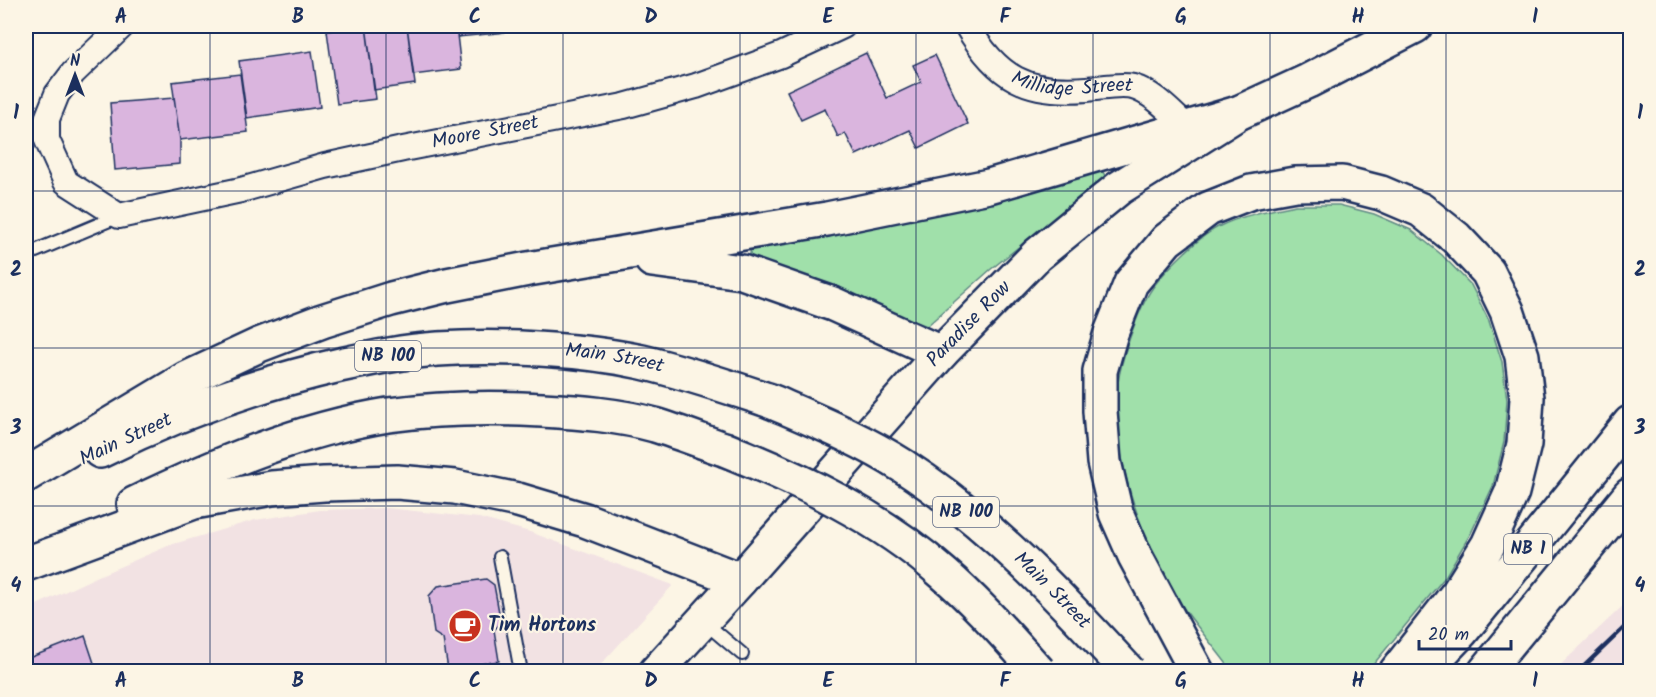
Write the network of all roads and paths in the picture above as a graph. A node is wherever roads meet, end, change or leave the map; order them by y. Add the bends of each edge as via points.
1 (122, 26) edge
2 (843, 26) edge
3 (967, 26) edge
4 (1415, 26) edge
5 (1238, 113) junction
6 (1188, 128) junction
7 (119, 216) junction
8 (26, 255) edge
9 (611, 256) junction
10 (941, 353) junction
11 (1630, 423) edge
12 (26, 475) edge
13 (26, 488) edge
14 (1630, 495) edge
15 (1630, 531) edge
16 (500, 557) dead end
17 (26, 561) edge
18 (740, 579) junction
19 (702, 621) junction
20 (742, 654) dead end
21 (1486, 670) edge
22 (521, 672) edge
23 (656, 672) edge
24 (1040, 672) edge
25 (1129, 672) edge
26 (1197, 672) edge
27 (1396, 672) edge
28 (1423, 672) edge

1 - 7 street via 57,94 47,119 47,140 66,182
2 - 7 street, Moore Street via 743,69 624,106 403,149
3 - 6 street, Millidge Street via 995,65 1012,77 1038,88 1067,91 1131,87 1149,94
4 - 5 main road
5 - 6 main road
5 - 10 main road, Paradise Row via 1119,188 1037,255
6 - 9 main road via 989,186
7 - 8 lane
9 - 10 main road via 742,272 833,304
9 - 12 main road via 447,285 322,321 186,379
10 - 18 main road, Paradise Row
11 - 28 main road, NB 1 via 1461,632
13 - 25 main road, Main Street / NB 100, bridge via 184,414 246,391 373,358 437,349 508,348 640,362 768,400 903,466 1002,542
14 - 21 main road, NB 1
15 - 21 main road
16 - 22 lane
17 - 18 main road via 194,502 272,488 397,482 455,487 518,500 585,520
17 - 24 main road, bridge via 196,474 323,430 387,416 453,408 560,410 654,425 772,468 851,508 942,571
18 - 19 main road, Paradise Row
19 - 20 lane
19 - 23 main road, Paradise Row
26 - 27 main road via 1134,556 1116,513 1104,462 1100,411 1100,372 1111,333 1131,283 1167,240 1208,208 1251,192 1295,184 1342,183 1381,193 1421,210 1456,238 1488,272 1522,356 1527,398 1524,444 1512,492 1488,545 1458,593

